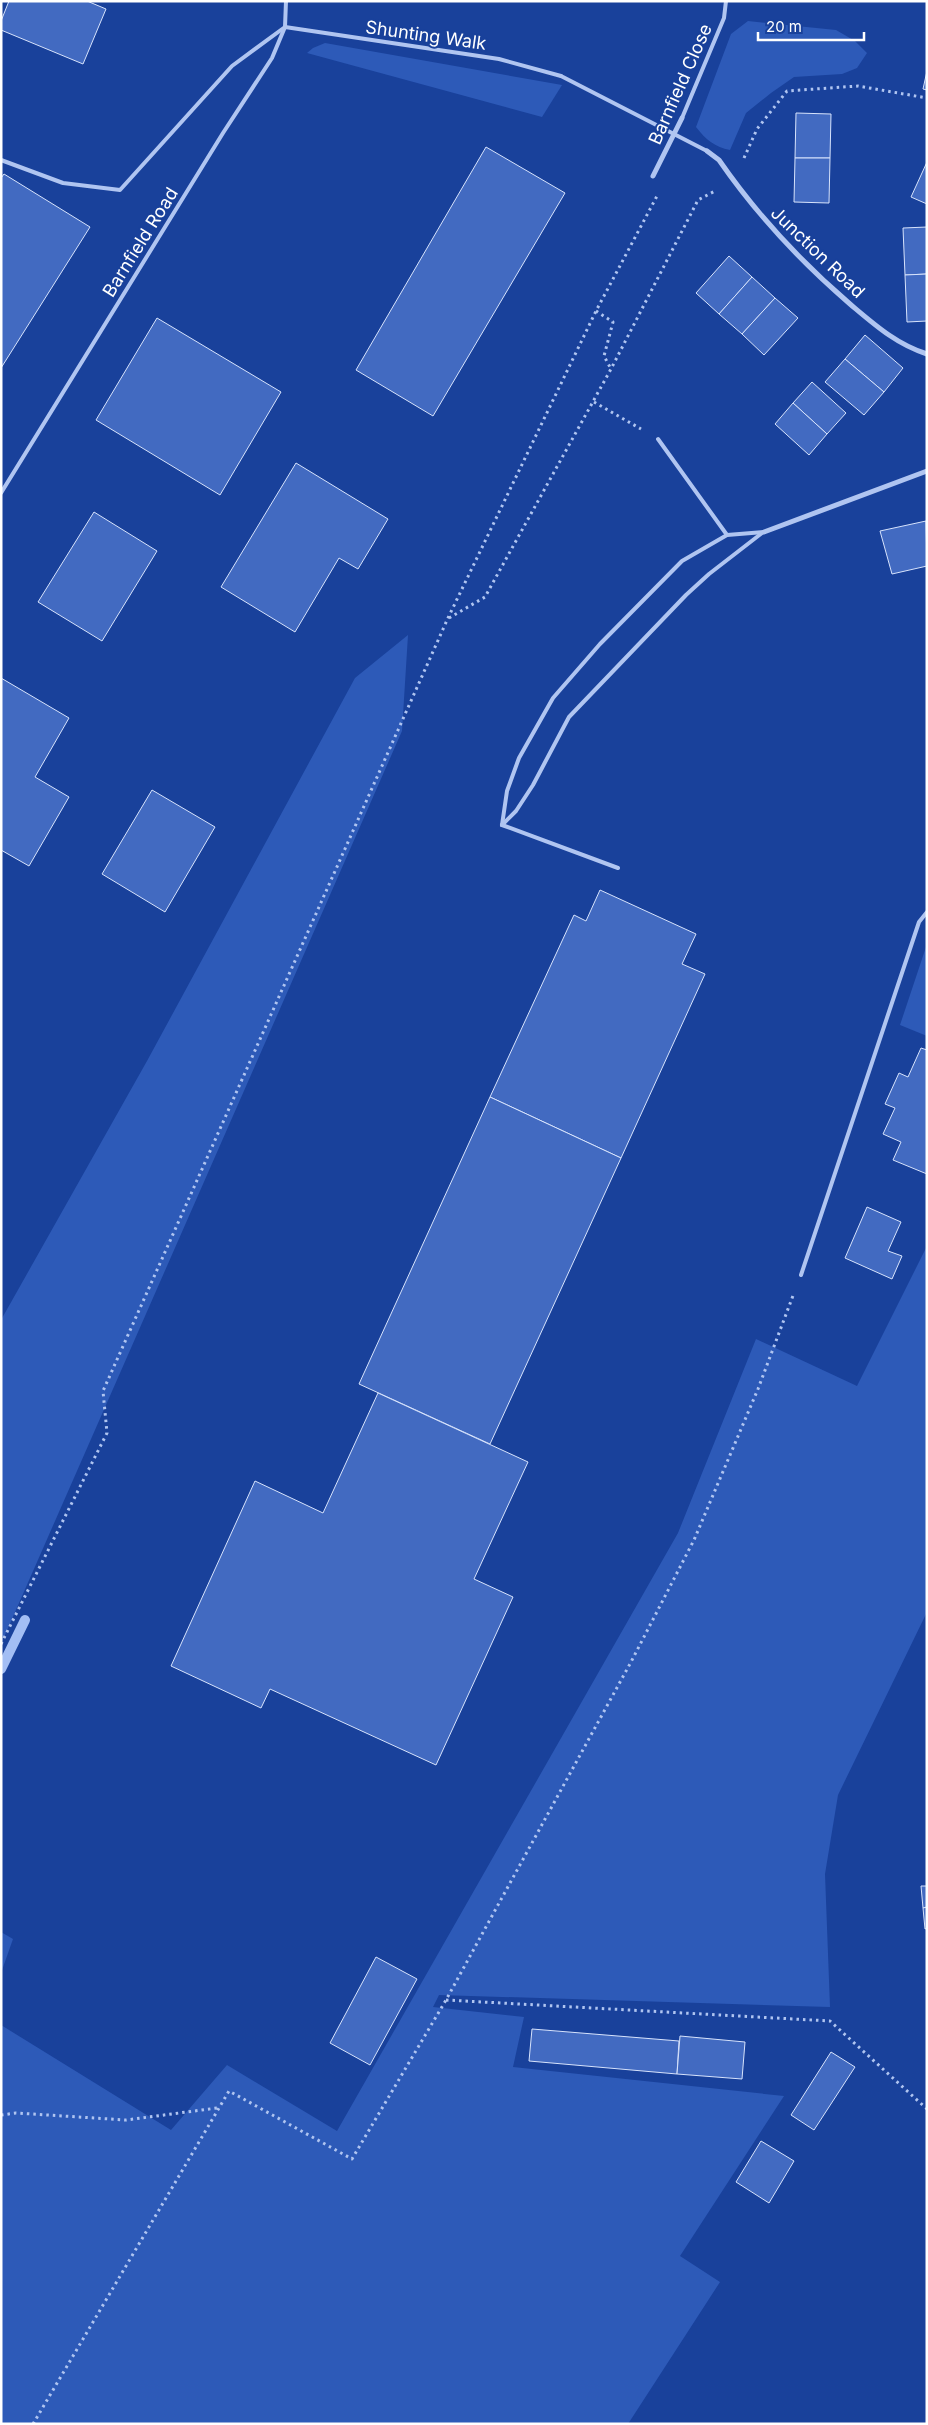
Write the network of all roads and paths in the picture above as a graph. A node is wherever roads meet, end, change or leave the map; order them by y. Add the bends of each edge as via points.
1 (286, 1) edge
2 (726, 1) edge
3 (285, 27) junction
4 (927, 98) edge
5 (682, 118) joint
6 (707, 151) joint
7 (1, 160) edge
8 (653, 176) dead end
9 (733, 181) junction
10 (661, 189) dead end
11 (596, 311) junction
12 (927, 354) edge
13 (611, 369) junction
14 (594, 402) junction
15 (658, 439) joint
16 (927, 471) edge
17 (1, 493) edge
18 (764, 532) junction
19 (727, 536) junction
20 (448, 618) junction
21 (502, 825) junction
22 (618, 868) dead end
23 (927, 912) edge
24 (800, 1275) joint
25 (1, 1644) edge
26 (446, 2000) junction
27 (218, 2108) junction
28 (927, 2109) edge
29 (1, 2115) edge
30 (33, 2424) edge

1 - 3 lane, Barnfield Road
2 - 5 lane, Barnfield Close via 724,18
3 - 6 lane, Shunting Walk, bridge via 499,59 561,76
3 - 7 lane via 232,66 120,190 63,183
3 - 17 lane, Barnfield Road via 272,58
4 - 9 path via 858,86 786,91 757,130
5 - 8 street, Barnfield Close
6 - 9 street, Junction Road via 719,160
9 - 12 street, Junction Road via 775,234 817,276 888,336
9 - 13 path via 698,200
10 - 11 path
11 - 13 path via 613,322 604,356
11 - 20 path
13 - 14 path
14 - 15 path
14 - 20 path via 485,596
15 - 19 lane
16 - 18 street
18 - 19 lane
18 - 21 lane via 686,594 569,716 533,785 516,812
19 - 21 lane via 682,561 600,644 553,698 519,758 507,791
20 - 25 path via 102,1391 107,1433
21 - 22 lane
23 - 24 lane via 919,922
24 - 26 path via 758,1389 694,1540
26 - 27 path via 352,2159 229,2092
26 - 28 path via 830,2021
27 - 29 path via 126,2120 16,2113
27 - 30 path

